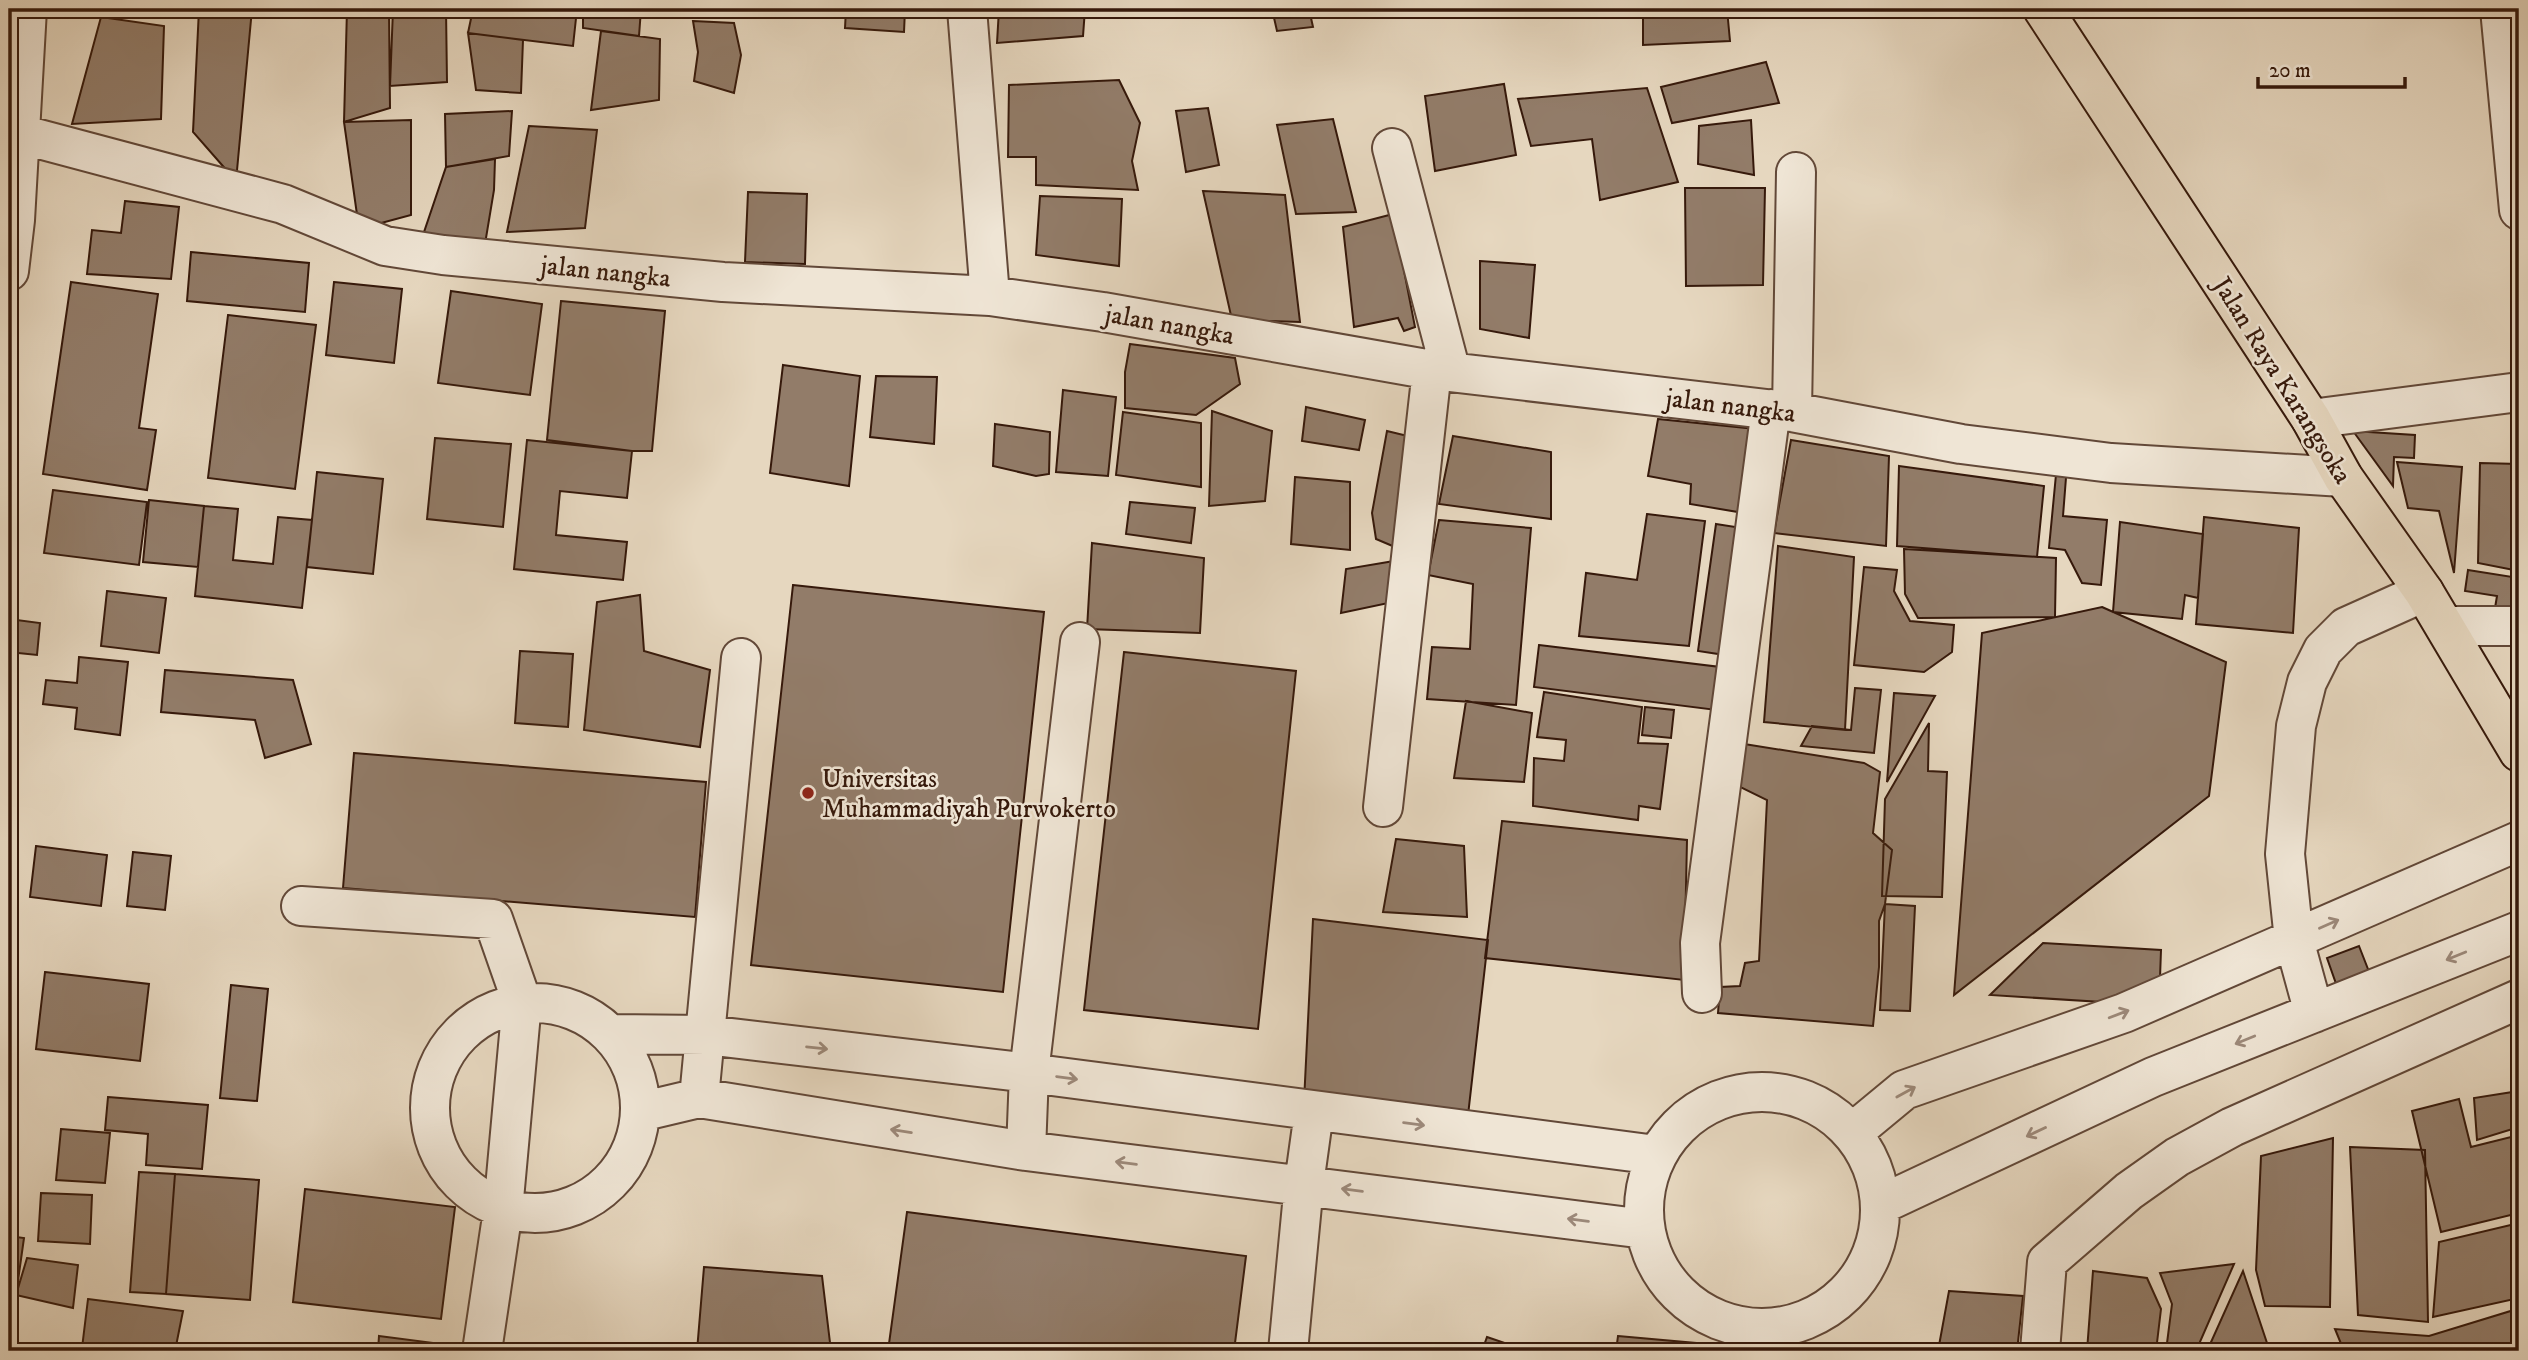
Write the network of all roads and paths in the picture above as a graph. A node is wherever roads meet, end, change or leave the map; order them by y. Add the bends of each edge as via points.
1 (27, 9) edge
2 (967, 9) edge
3 (2043, 9) edge
4 (2500, 9) edge
5 (15, 132) edge
6 (1392, 148) dead end
7 (1796, 172) dead end
8 (2519, 210) edge
9 (9, 271) edge
10 (990, 296) junction
11 (1441, 371) junction
12 (2519, 392) edge
13 (1781, 410) junction
14 (2311, 419) junction
15 (2343, 477) junction
16 (2424, 592) junction
17 (2445, 626) junction
18 (2519, 626) edge
19 (1080, 642) dead end
20 (741, 658) dead end
21 (2519, 752) edge
22 (1383, 807) dead end
23 (2519, 841) edge
24 (301, 906) dead end
25 (2519, 931) edge
26 (2294, 940) junction
27 (1702, 993) dead end
28 (2519, 999) edge
29 (522, 1002) junction
30 (2314, 1013) junction
31 (611, 1034) junction
32 (706, 1035) junction
33 (1028, 1073) junction
34 (699, 1098) junction
35 (640, 1112) junction
36 (1314, 1112) junction
37 (1852, 1133) junction
38 (1026, 1151) junction
39 (1656, 1155) junction
40 (1304, 1184) junction
41 (1880, 1205) junction
42 (503, 1210) junction
43 (1645, 1229) junction
44 (482, 1351) edge
45 (1288, 1351) edge
46 (2040, 1351) edge

1 - 5 street
2 - 10 street
3 - 14 main road, Jalan Raya Karangsoka
4 - 8 street
5 - 9 street via 15,220
5 - 10 street, jalan nangka via 283,204 385,246 443,256 723,282
6 - 11 street
7 - 13 street
10 - 11 street, jalan nangka
11 - 13 street, jalan nangka
11 - 22 street
12 - 14 street
13 - 15 street, jalan nangka via 1961,444 2111,463
13 - 27 street via 1700,943
14 - 15 main road, Jalan Raya Karangsoka
15 - 16 main road, Jalan Raya Karangsoka
16 - 17 main road, Jalan Raya Karangsoka
16 - 26 street via 2346,627 2323,650 2308,682 2296,726 2284,854
17 - 18 street
17 - 21 main road, Jalan Raya Karangsoka
19 - 33 street
20 - 32 street
26 -> 23 street
24 - 29 street via 493,919
25 -> 30 street
26 - 30 street
37 -> 26 street via 1904,1090 2124,1013
28 - 46 street via 2232,1127 2177,1157 2129,1191 2047,1262
29 - 31 street via 555,1003 586,1015
29 - 42 street
29 - 42 street via 483,1014 452,1041 432,1078 429,1119 441,1158 467,1190
30 -> 41 street via 2153,1077
31 - 32 street
31 - 35 street via 634,1070
32 -> 33 street
32 - 34 street
33 -> 36 street
33 - 38 street
34 - 35 street
38 -> 34 street
35 - 42 street via 632,1150 611,1182 600,1190 579,1205 541,1214
36 -> 39 street
36 - 40 street
37 - 39 street via 1807,1100 1780,1092 1752,1091 1714,1100 1680,1122
37 - 41 street via 1872,1166
40 -> 38 street
39 - 43 street via 1642,1202
43 -> 40 street
40 - 45 street
41 - 43 street via 1876,1242 1861,1276 1836,1304 1803,1322 1766,1330 1730,1325 1695,1310 1667,1284
42 - 44 street

